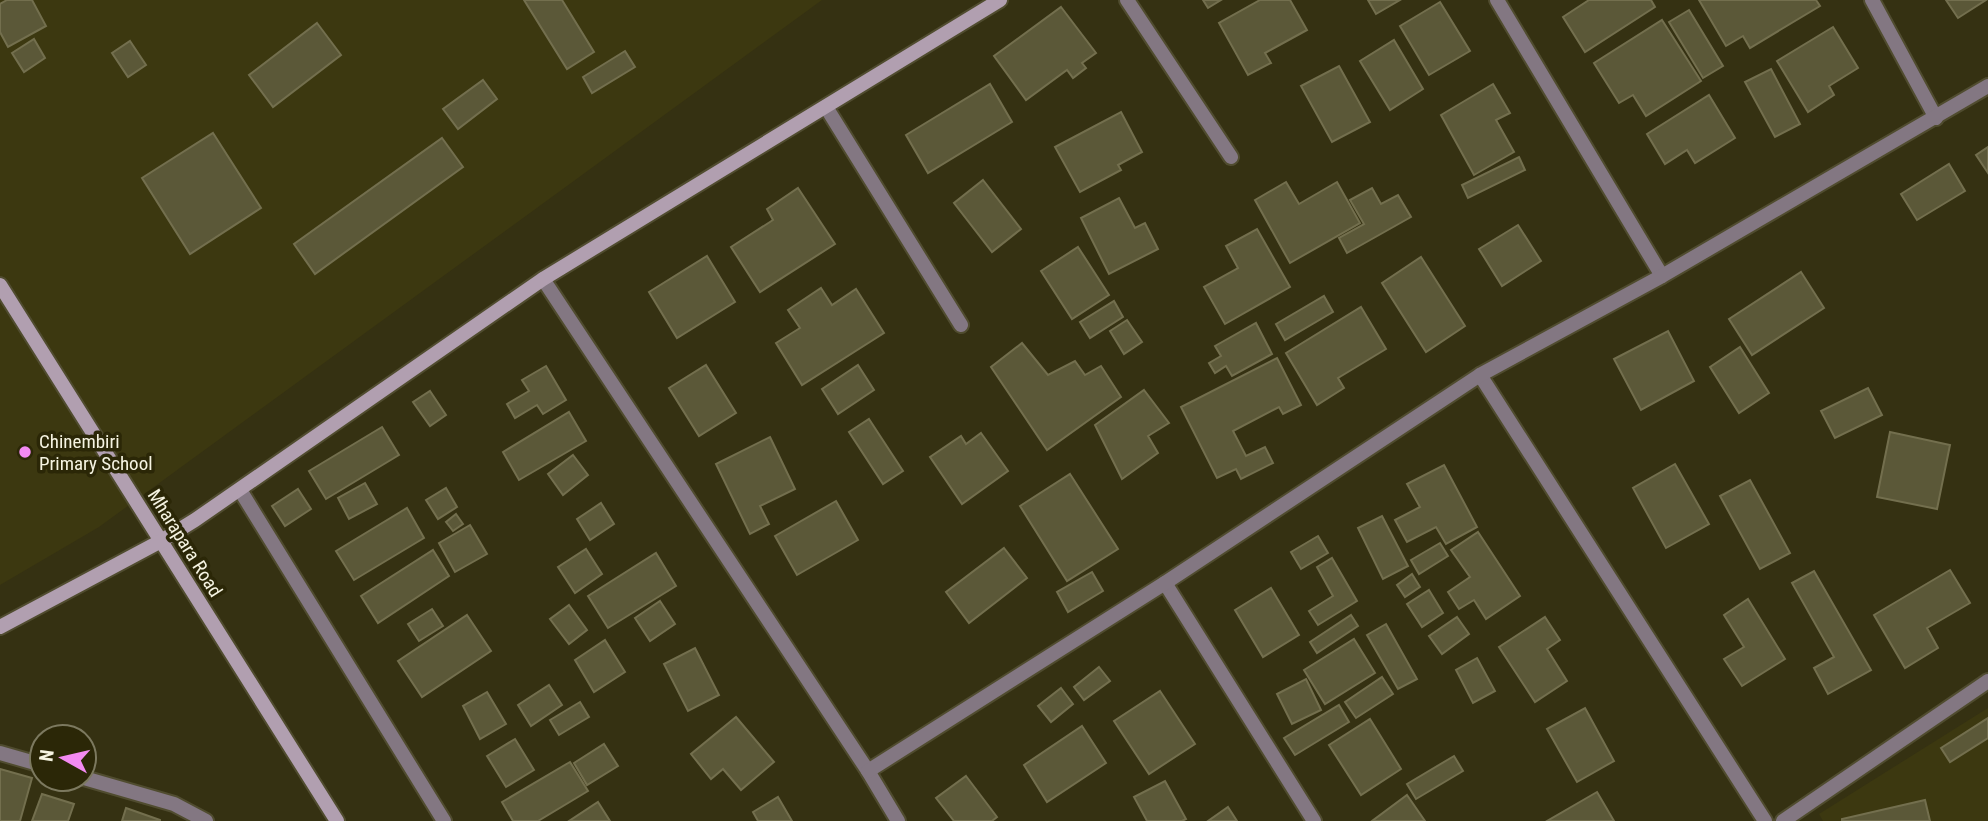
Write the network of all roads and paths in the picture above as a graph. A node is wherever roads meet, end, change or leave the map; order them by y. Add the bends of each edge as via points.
1 (1000, 0) edge
2 (1127, 0) edge
3 (1497, 0) edge
4 (1872, 0) edge
5 (1988, 86) edge
6 (826, 107) junction
7 (1936, 118) junction
8 (1231, 157) dead end
9 (1661, 276) junction
10 (544, 279) junction
11 (0, 285) edge
12 (961, 325) dead end
13 (1480, 375) junction
14 (240, 490) junction
15 (161, 541) junction
16 (1166, 583) junction
17 (0, 628) edge
18 (1988, 681) edge
19 (0, 753) edge
20 (28, 761) edge
21 (868, 771) junction
22 (98, 782) edge
23 (206, 821) edge
24 (337, 821) edge
25 (444, 821) edge
26 (898, 821) edge
27 (1314, 821) edge
28 (1765, 821) edge
29 (1783, 821) edge

1 - 6 street
2 - 8 street
3 - 9 street
4 - 7 street
5 - 7 street
6 - 10 street
6 - 12 street
7 - 9 street
9 - 13 street
10 - 14 street
10 - 21 street
11 - 15 street, Mharapara Road
13 - 16 street
13 - 28 street
14 - 15 street
14 - 25 street
15 - 17 street
15 - 24 street, Mharapara Road
16 - 21 street
16 - 27 street
18 - 29 street
19 - 20 street
21 - 26 street
22 - 23 street via 174,804

